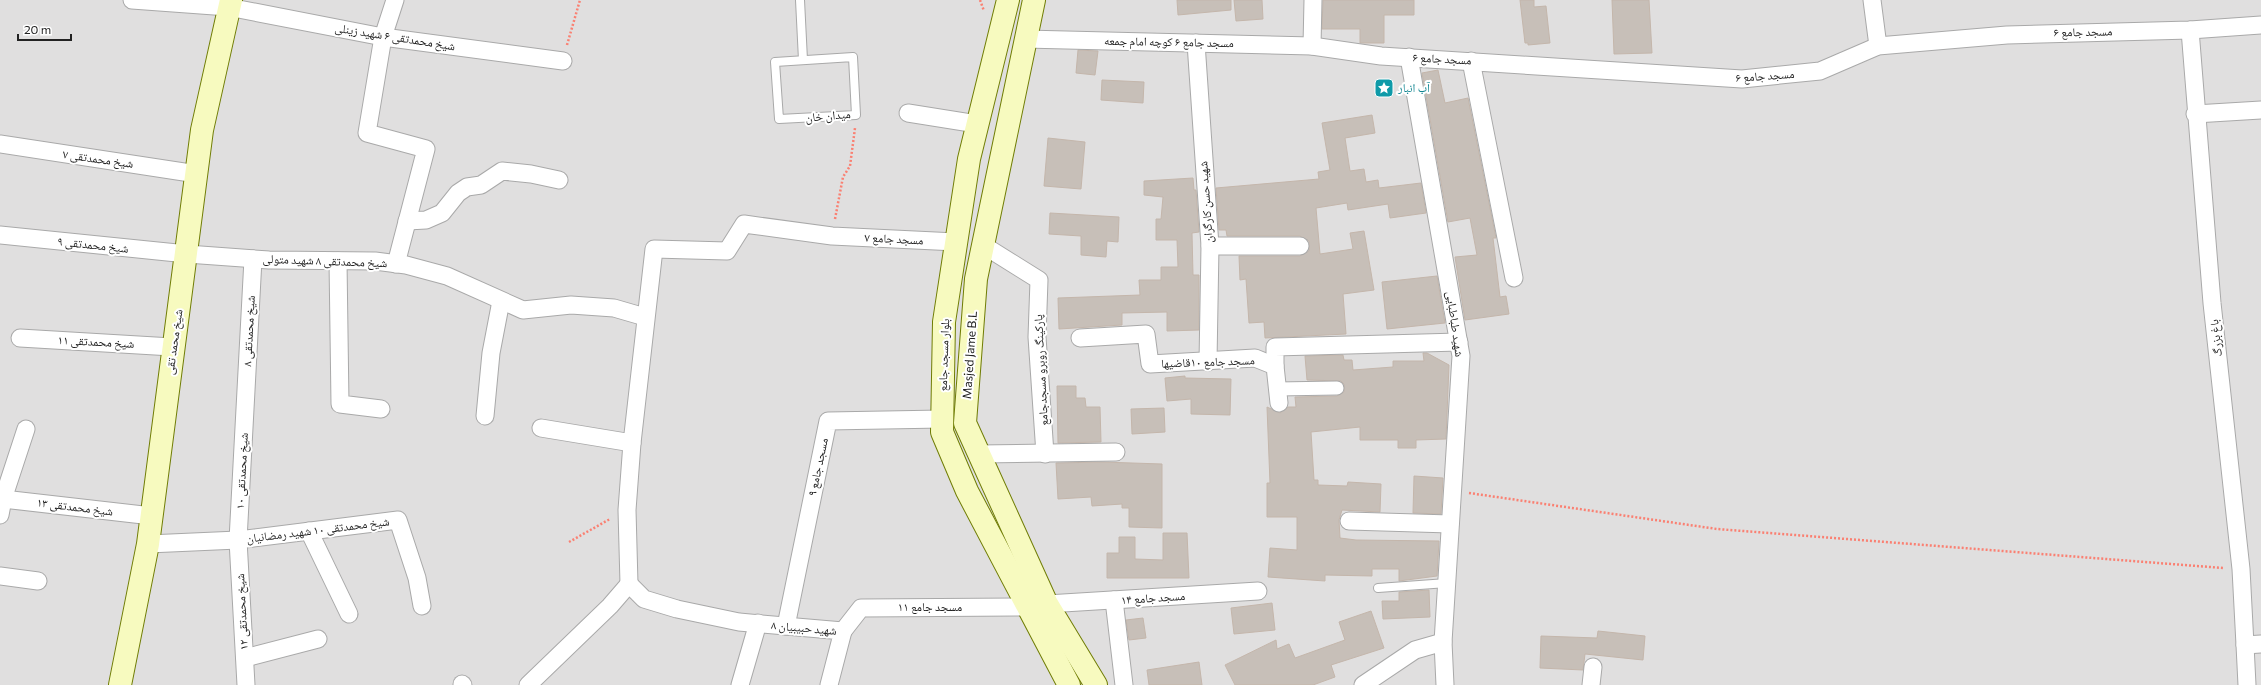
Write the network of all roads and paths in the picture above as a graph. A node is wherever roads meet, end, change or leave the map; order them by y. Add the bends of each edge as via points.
1 (132, 0) edge
2 (394, 0) edge
3 (580, 0) edge
4 (800, 0) edge
5 (1008, 0) edge
6 (1034, 0) edge
7 (1313, 0) edge
8 (1872, 0) edge
9 (230, 3) edge
10 (2261, 25) edge
11 (2190, 30) junction
12 (383, 37) junction
13 (1026, 39) junction
14 (1196, 43) junction
15 (1312, 46) junction
16 (1878, 46) junction
17 (1409, 58) junction
18 (803, 60) junction
19 (563, 61) joint
20 (1471, 61) junction
21 (2261, 110) edge
22 (908, 113) dead end
23 (2195, 114) junction
24 (856, 115) junction
25 (977, 124) junction
26 (0, 144) edge
27 (197, 174) junction
28 (559, 180) dead end
29 (407, 221) junction
30 (0, 235) edge
31 (832, 236) junction
32 (956, 242) junction
33 (983, 245) junction
34 (1210, 246) junction
35 (1300, 246) dead end
36 (187, 254) junction
37 (253, 259) junction
38 (338, 261) junction
39 (396, 264) junction
40 (1514, 278) dead end
41 (501, 301) junction
42 (645, 317) junction
43 (20, 338) dead end
44 (1080, 338) dead end
45 (1459, 342) junction
46 (172, 347) junction
47 (1208, 362) junction
48 (1275, 366) junction
49 (1337, 388) dead end
50 (1278, 396) joint
51 (246, 402) joint
52 (381, 409) dead end
53 (485, 416) dead end
54 (942, 419) junction
55 (541, 428) dead end
56 (26, 429) dead end
57 (632, 443) junction
58 (1116, 452) dead end
59 (979, 454) junction
60 (1045, 454) junction
61 (1452, 491) junction
62 (2, 496) edge
63 (627, 510) junction
64 (0, 515) edge
65 (152, 516) junction
66 (1349, 521) dead end
67 (1450, 524) junction
68 (309, 531) junction
69 (238, 540) junction
70 (568, 542) dead end
71 (148, 544) junction
72 (2240, 569) junction
73 (0, 576) edge
74 (38, 581) dead end
75 (1446, 583) junction
76 (629, 584) junction
77 (1378, 588) dead end
78 (1258, 591) dead end
79 (1114, 600) junction
80 (1037, 605) junction
81 (422, 606) dead end
82 (349, 614) dead end
83 (758, 623) junction
84 (786, 626) junction
85 (843, 631) junction
86 (318, 639) dead end
87 (1443, 642) junction
88 (2253, 644) edge
89 (245, 658) junction
90 (1592, 667) dead end
91 (1386, 677) edge
92 (120, 685) edge
93 (246, 685) edge
94 (528, 685) edge
95 (740, 685) edge
96 (829, 685) edge
97 (1069, 685) edge
98 (1096, 685) edge
99 (1124, 685) edge
100 (1363, 685) edge
101 (1446, 685) edge
102 (1591, 685) edge
103 (2247, 685) edge

1 - 9 street, شیخ محمدتقی ۶ شهید زینلی
2 - 12 street
3 - 19 path
4 - 18 lane
5 - 25 main road, بلوار مسجد جامع
6 - 13 main road, Masjed Jame B.L
7 - 15 street
8 - 16 street
9 - 12 street, شیخ محمدتقی ۶ شهید زینلی
9 - 27 main road, شیخ محمد تقی via 202,130
10 - 11 street, مسجد جامع ۶
11 - 16 street, مسجد جامع ۶ via 2007,34
11 - 23 street, باغ بزرگ
12 - 19 street, شیخ محمدتقی ۶ شهید زینلی
12 - 29 street via 367,133 426,149
13 - 14 street, مسجد جامع ۶ کوچه امام جمعه
13 - 33 main road, Masjed Jame B.L
14 - 15 street, مسجد جامع ۶ کوچه امام جمعه
14 - 34 street, شهید حسن کارگران
15 - 17 street, مسجد جامع ۶
16 - 20 street, مسجد جامع ۶ via 1820,71 1742,79
17 - 20 street, مسجد جامع ۶
17 - 45 street, شهید طباطبایی
18 - 24 lane, میدان خان via 853,57
18 - 24 lane, میدان خان via 775,62 779,119
20 - 40 street
21 - 23 street
22 - 25 street
23 - 72 street, باغ بزرگ
24 - 31 path via 850,166 843,177
25 - 32 main road, بلوار مسجد جامع
26 - 27 street, شیخ محمدتقی ۷
27 - 36 main road, شیخ محمد تقی
28 - 29 street via 531,174 502,172 481,185 467,187 458,193 442,212 426,220
29 - 39 street
30 - 36 street, شیخ محمدتقی ۹
31 - 32 street, مسجد جامع ۷
31 - 42 street, مسجد جامع ۷ via 744,224 727,251 654,249
32 - 54 main road, بلوار مسجد جامع via 944,322
33 - 59 main road, Masjed Jame B.L via 976,279 965,423
33 - 60 street, پارکینگ روبرو مسجدجامع via 1039,280 1037,337
34 - 35 street
34 - 47 street, شهید حسن کارگران
36 - 37 street, شیخ محمدتقی ۸ شهید متولی
36 - 46 main road, شیخ محمد تقی
37 - 38 street, شیخ محمدتقی ۸ شهید متولی
37 - 51 street, شیخ محمدتقی ۸
38 - 39 street, شیخ محمدتقی ۸ شهید متولی
38 - 52 street via 340,404
39 - 41 street, شیخ محمدتقی ۸ شهید متولی via 446,276
41 - 42 street, شیخ محمدتقی ۸ شهید متولی via 524,310 572,305 614,308
41 - 53 street via 491,353
42 - 57 street
43 - 46 street, شیخ محمدتقی ۱۱
44 - 47 street, مسجد جامع ۱۰قاضیها via 1146,334 1150,364
45 - 48 street via 1274,347
45 - 61 street, شهید طباطبایی via 1461,356
46 - 65 main road, شیخ محمد تقی
47 - 48 street, مسجد جامع ۱۰قاضیها via 1255,358
48 - 50 street
49 - 50 street
51 - 69 street, شیخ محمدتقی ۱۰
54 - 80 main road, بلوار مسجد جامع via 942,432 967,491
54 - 84 street, مسجد جامع ۹ via 828,421
55 - 57 street
56 - 62 street
57 - 63 street
58 - 60 street
59 - 60 street
59 - 80 main road, Masjed Jame B.L
61 - 67 street, شهید طباطبایی
61 - 72 path via 1717,529
62 - 64 street
62 - 65 street, شیخ محمدتقی ۱۳
63 - 70 path
63 - 76 street
65 - 71 main road, شیخ محمد تقی
66 - 67 street
67 - 75 street, شهید طباطبایی
68 - 69 street, شیخ محمدتقی ۱۰ شهید رمضانیان
68 - 81 street, شیخ محمدتقی ۱۰ شهید رمضانیان via 398,520 417,578
68 - 82 street
69 - 71 street, شیخ محمدتقی ۱۰ شهید رمضانیان
69 - 89 street, شیخ محمدتقی ۱۲
71 - 92 main road, شیخ محمد تقی
72 - 88 street, باغ بزرگ
73 - 74 street
75 - 77 lane
75 - 87 street, شهید طباطبایی
76 - 83 street, شهید حبیبیان ۸ via 644,599 684,611 739,622
76 - 94 street via 610,606
78 - 79 street, مسجد جامع ۱۴
79 - 80 street, مسجد جامع ۱۴
79 - 99 street
80 - 85 street, مسجد جامع ۱۱ via 861,608
80 - 97 main road, بلوار مسجد جامع
80 - 98 main road, Masjed Jame B.L
83 - 84 street, شهید حبیبیان ۸
83 - 95 street
84 - 85 street, شهید حبیبیان ۸
85 - 96 street, شهید حبیبیان ۸
86 - 89 street
87 - 91 street via 1415,650
87 - 101 street, شهید طباطبایی
88 - 103 street, باغ بزرگ
89 - 93 street, شیخ محمدتقی ۱۲
90 - 102 street
91 - 100 street

